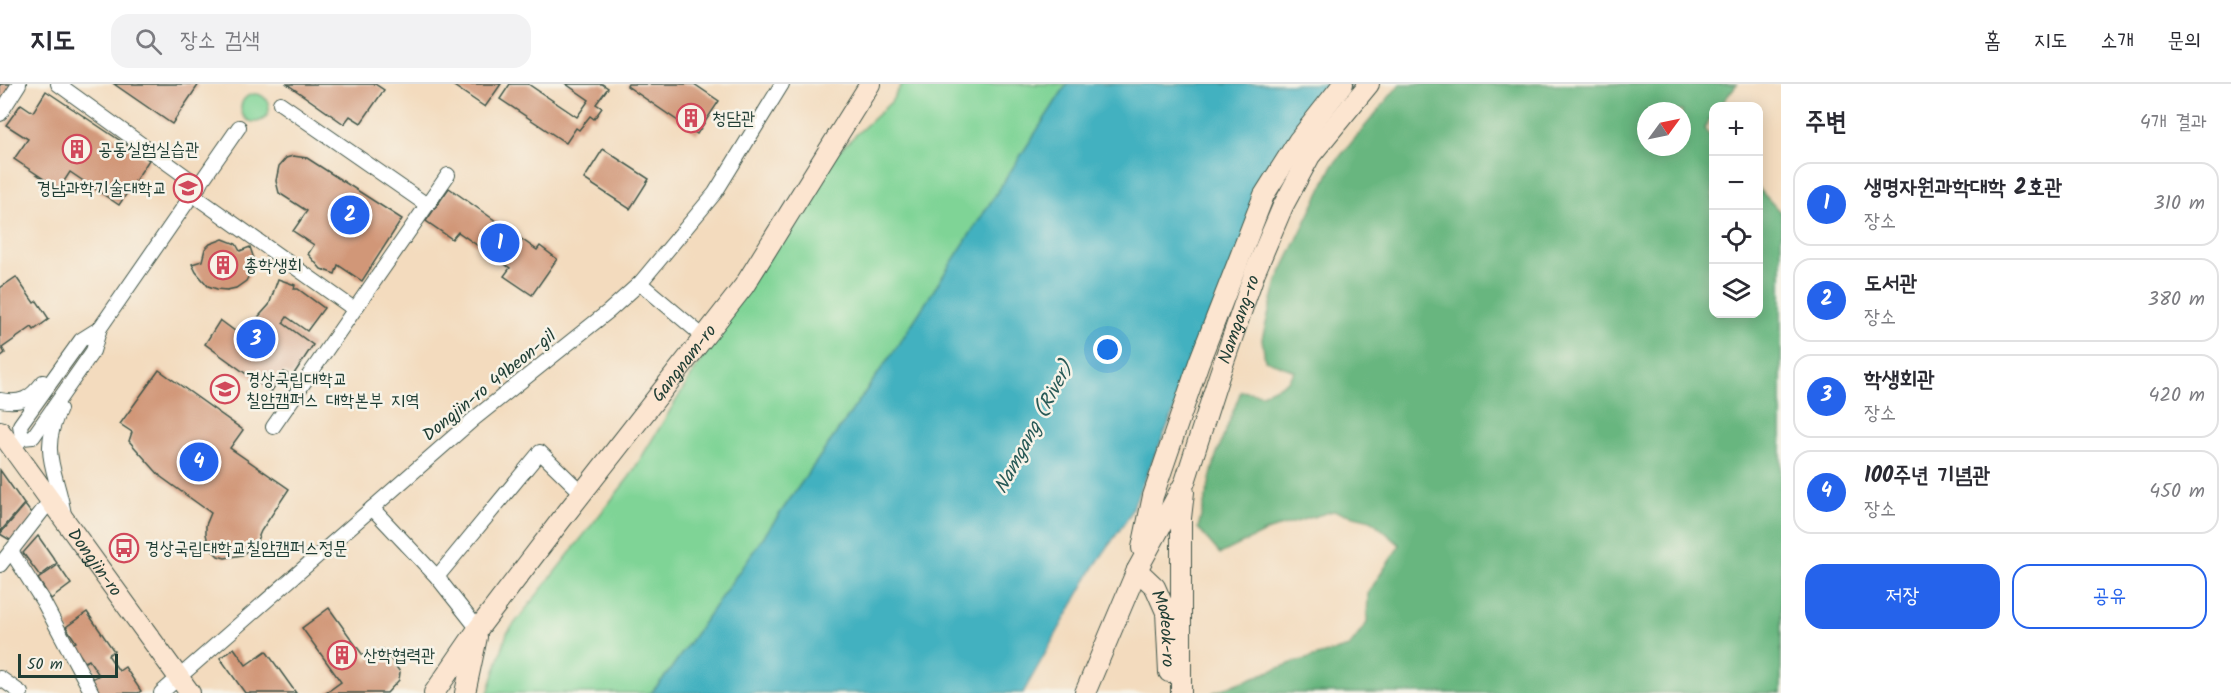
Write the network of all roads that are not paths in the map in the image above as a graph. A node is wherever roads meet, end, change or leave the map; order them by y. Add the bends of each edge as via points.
1 (19, 84) edge
2 (58, 84) edge
3 (782, 84) edge
4 (870, 84) edge
5 (1343, 84) edge
6 (1369, 84) edge
7 (280, 103) dead end
8 (0, 114) edge
9 (239, 127) dead end
10 (448, 175) dead end
11 (196, 190) junction
12 (427, 205) junction
13 (640, 283) junction
14 (354, 309) junction
15 (100, 328) junction
16 (705, 338) junction
17 (61, 369) junction
18 (75, 379) junction
19 (0, 400) edge
20 (273, 428) dead end
21 (0, 431) edge
22 (17, 444) junction
23 (1185, 482) junction
24 (583, 494) junction
25 (50, 501) junction
26 (372, 508) junction
27 (64, 520) junction
28 (11, 551) junction
29 (0, 565) edge
30 (1137, 570) junction
31 (437, 577) junction
32 (478, 629) junction
33 (178, 677) junction
34 (0, 678) edge
35 (21, 693) edge
36 (92, 693) edge
37 (161, 693) edge
38 (189, 693) edge
39 (434, 693) edge
40 (465, 693) edge
41 (1085, 693) edge
42 (1170, 693) edge
43 (1181, 693) edge

1 - 8 street
2 - 11 street
3 - 13 street, Dongjin-ro 49beon-gil via 715,193
4 - 16 street, Gangnam-ro via 744,286
5 - 30 street, Namgang-ro via 1298,141 1264,195 1199,362 1153,496
6 - 23 street, Namgang-ro via 1310,156 1283,206 1255,272
7 - 12 street
9 - 11 street
10 - 12 street
11 - 14 street
11 - 15 street
12 - 14 street
13 - 16 street
13 - 26 street, Dongjin-ro 49beon-gil
14 - 20 street
15 - 17 street via 81,340
15 - 18 street via 93,351
16 - 24 street, Gangnam-ro
17 - 19 street via 47,376 26,398 15,402
17 - 22 street via 20,425
18 - 22 street via 33,437
18 - 27 street via 50,435 53,476
21 - 22 street, Dongjin-ro
22 - 25 street, Dongjin-ro
23 - 30 street, Namgang-ro
23 - 43 street via 1181,518
24 - 31 street via 540,452
24 - 32 street, Gangnam-ro
25 - 27 street, Dongjin-ro
25 - 28 street
26 - 31 street
26 - 33 street, Dongjin-ro 49beon-gil
27 - 33 street, Dongjin-ro
28 - 29 street
28 - 36 street
30 - 41 street, Namgang-ro
30 - 42 street, Modeok-ro via 1155,587 1166,612
31 - 32 street
32 - 39 street, Gangnam-ro
32 - 40 street, Gangnam-ro
33 - 37 street, Dongjin-ro 49beon-gil
33 - 38 street, Dongjin-ro
34 - 35 street

